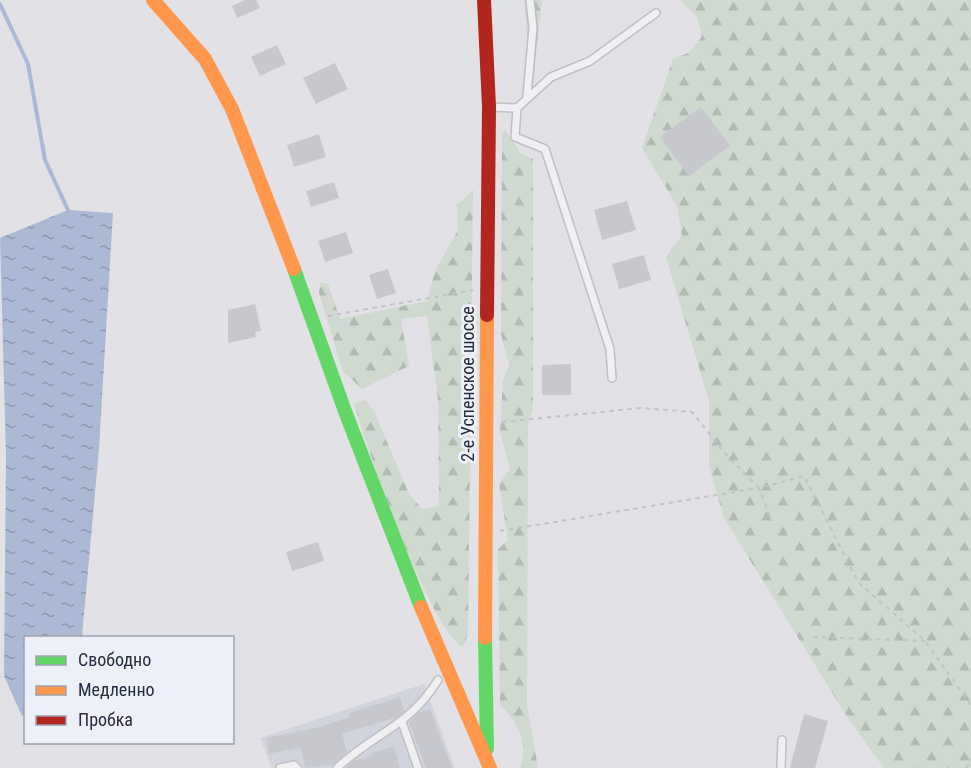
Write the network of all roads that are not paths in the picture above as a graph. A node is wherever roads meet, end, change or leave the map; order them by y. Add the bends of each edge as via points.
1 (153, 0) edge
2 (484, 0) edge
3 (530, 0) edge
4 (656, 13) dead end
5 (527, 96) junction
6 (489, 107) junction
7 (517, 108) junction
8 (612, 378) dead end
9 (485, 663) junction
10 (445, 681) junction
11 (402, 722) junction
12 (782, 740) dead end
13 (280, 768) edge
14 (297, 768) edge
15 (337, 768) edge
16 (418, 768) edge
17 (491, 768) edge
18 (781, 768) edge

1 - 10 street via 196,47 226,96 313,318
2 - 6 street, 2-е Успенское шоссе
3 - 5 lane via 533,28
4 - 5 lane via 590,61 550,77
5 - 7 lane
6 - 7 lane
6 - 9 street, 2-е Успенское шоссе
7 - 8 lane via 515,137 545,149 610,349
9 - 10 street via 474,681
9 - 17 street, 2-е Успенское шоссе via 485,728
10 - 11 lane
10 - 17 street
11 - 15 lane
11 - 16 lane
12 - 18 lane
13 - 14 lane

